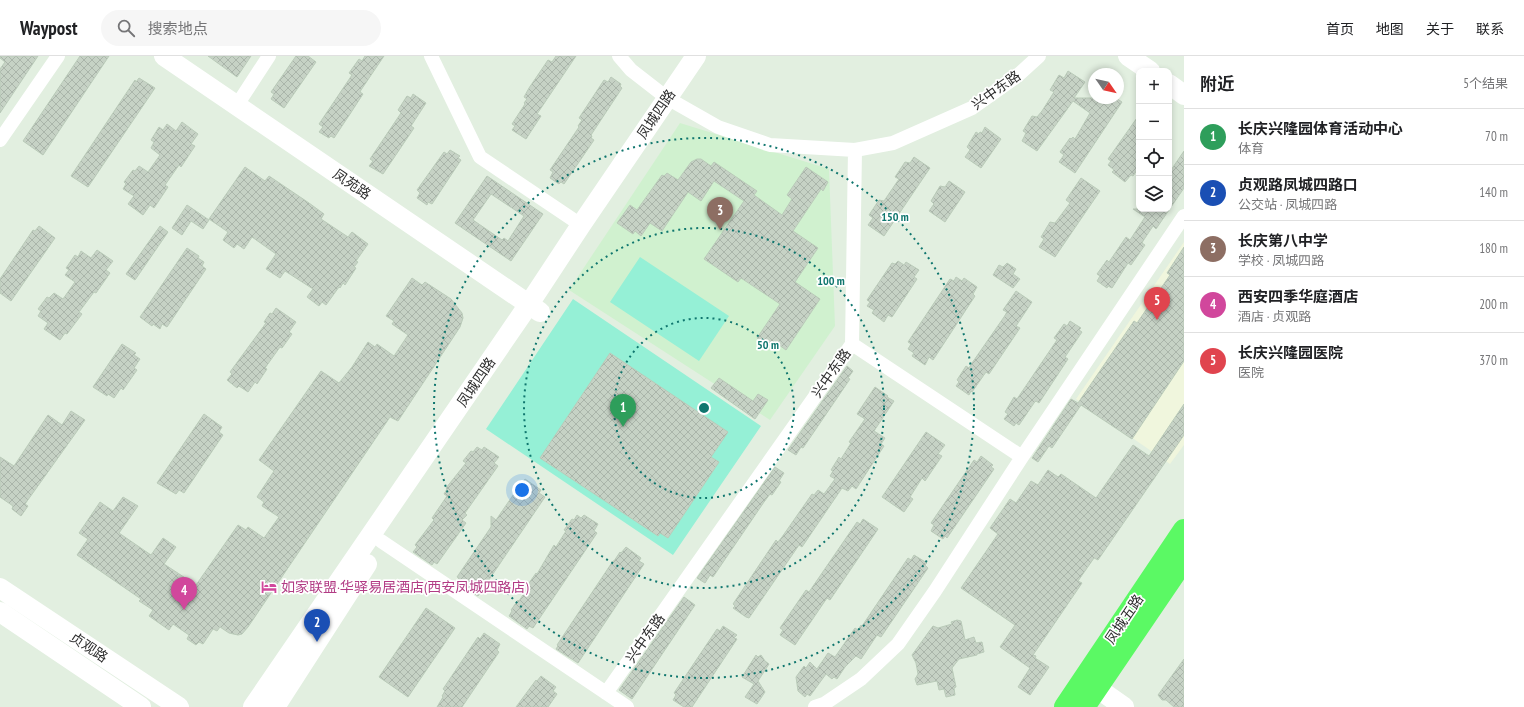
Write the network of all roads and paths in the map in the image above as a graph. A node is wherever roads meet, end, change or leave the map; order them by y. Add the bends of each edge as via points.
1 (58, 56) edge
2 (164, 56) edge
3 (269, 56) edge
4 (431, 56) edge
5 (618, 56) edge
6 (696, 56) edge
7 (710, 56) edge
8 (1039, 56) edge
9 (1128, 56) edge
10 (1146, 68) edge
11 (1172, 86) edge
12 (1184, 95) edge
13 (672, 102) junction
14 (237, 105) junction
15 (0, 140) edge
16 (855, 150) junction
17 (1184, 216) edge
18 (580, 225) junction
19 (534, 308) junction
20 (852, 344) junction
21 (1022, 457) junction
22 (1184, 530) edge
23 (382, 541) junction
24 (1184, 560) edge
25 (0, 588) edge
26 (0, 612) edge
27 (1090, 684) junction
28 (606, 693) junction
29 (141, 707) edge
30 (179, 707) edge
31 (253, 707) edge
32 (275, 707) edge
33 (627, 707) edge
34 (815, 707) edge
35 (1065, 707) edge
36 (1084, 707) edge
37 (1124, 707) edge

1 - 15 street
2 - 14 street, 凤苑路
3 - 14 street
4 - 18 street via 480,157
5 - 13 street via 631,70
6 - 13 street, 凤城四路
7 - 13 street, 凤城四路
8 - 16 street, 兴中东路 via 972,108 893,143
9 - 10 street
11 - 12 street
13 - 16 street via 718,127 770,145
13 - 18 street, 凤城四路
13 - 19 street, 凤城四路
14 - 19 street, 凤苑路
16 - 20 street, 兴中东路
17 - 21 street
18 - 19 street, 凤城四路
19 - 23 street, 凤城四路
19 - 31 street, 凤城四路
20 - 21 street
20 - 28 street, 兴中东路
21 - 34 street via 898,644 862,679 824,704
22 - 27 main road, 凤城五路
23 - 28 street
23 - 32 street, 凤城四路
24 - 27 main road, 凤城五路
25 - 30 street, 贞观路
26 - 29 street, 贞观路
27 - 35 main road, 凤城五路
27 - 36 main road, 凤城五路
27 - 37 street
28 - 33 street

